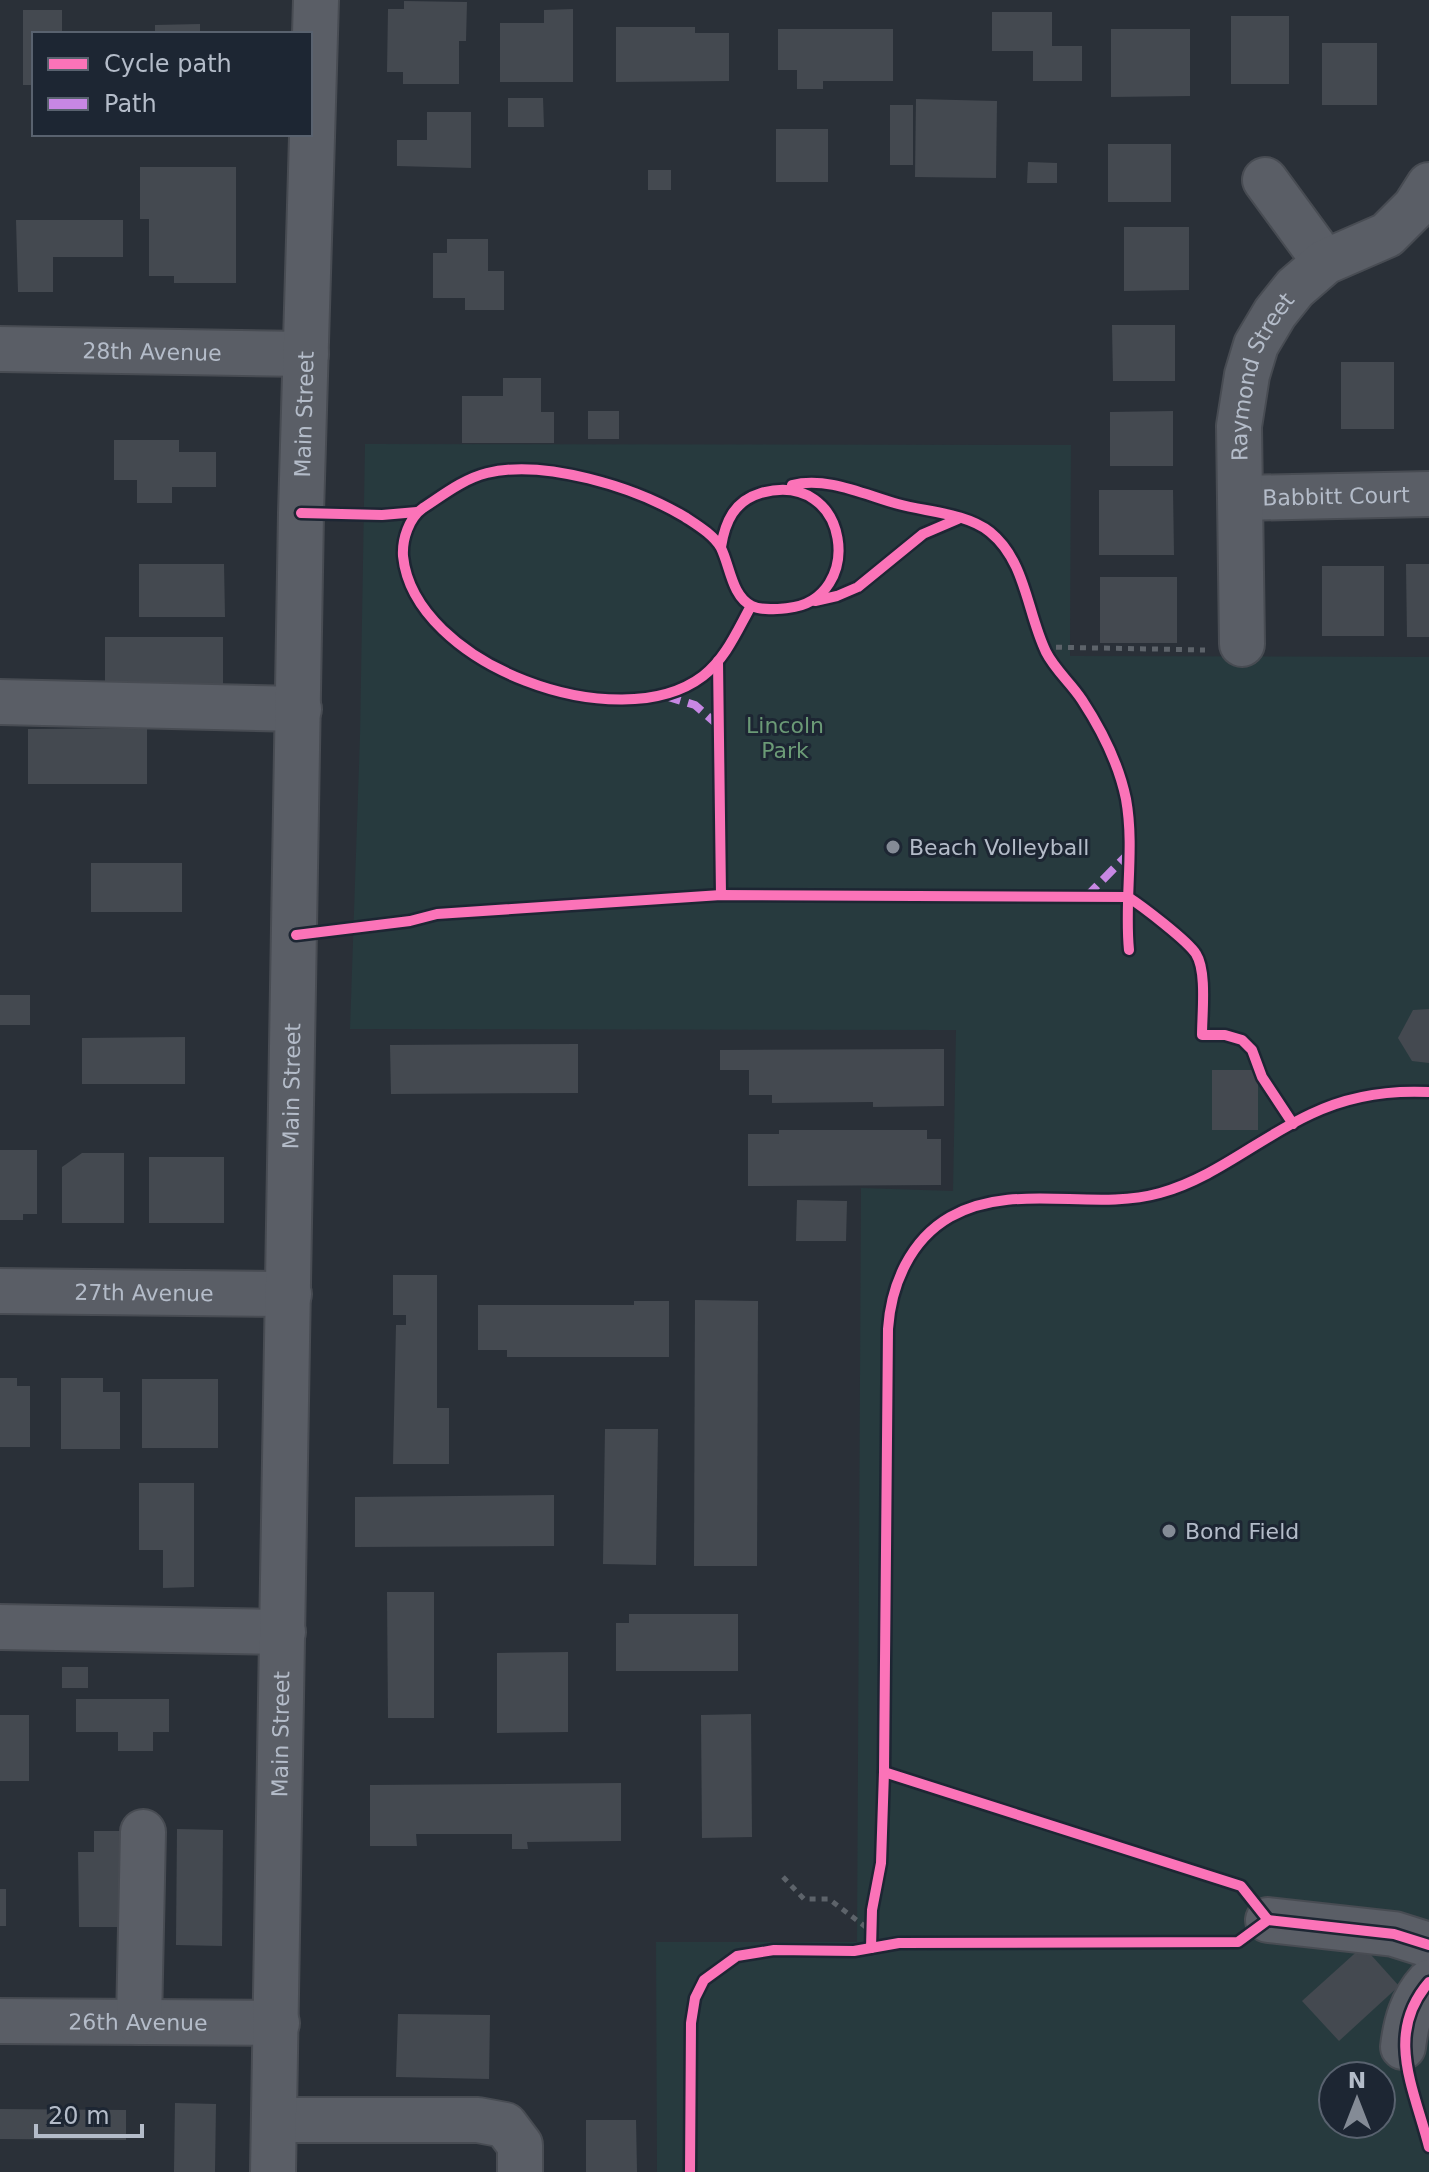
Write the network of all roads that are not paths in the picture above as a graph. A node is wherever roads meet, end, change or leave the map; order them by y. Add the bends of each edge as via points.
1 (316, 0) edge
2 (1265, 180) dead end
3 (1429, 185) edge
4 (1325, 262) junction
5 (0, 349) edge
6 (306, 354) junction
7 (1429, 494) edge
8 (1242, 498) junction
9 (1242, 644) road end
10 (0, 702) edge
11 (299, 709) junction
12 (0, 1291) edge
13 (289, 1294) junction
14 (0, 1627) edge
15 (283, 1632) junction
16 (143, 1832) dead end
17 (1268, 1920) dead end
18 (1429, 1945) edge
19 (1429, 1982) edge
20 (0, 2021) edge
21 (139, 2022) junction
22 (277, 2023) junction
23 (1403, 2047) dead end
24 (275, 2120) junction
25 (273, 2172) edge
26 (520, 2172) edge

1 - 6 street, Main Street
2 - 4 street
3 - 4 street, Raymond Street via 1387,235
4 - 8 street, Raymond Street via 1295,288 1256,345 1239,426
5 - 6 street, 28th Avenue
6 - 11 street, Main Street
7 - 8 street, Babbitt Court
8 - 9 street, Raymond Street
10 - 11 street
11 - 13 street, Main Street
12 - 13 street, 27th Avenue
13 - 15 street, Main Street
14 - 15 street
15 - 22 street, Main Street
16 - 21 street
17 - 18 street via 1394,1934
19 - 23 street via 1417,1995
20 - 21 street, 26th Avenue
21 - 22 street, 26th Avenue
22 - 24 street, Main Street
24 - 25 street, Main Street
24 - 26 street via 478,2120 505,2125 520,2145

